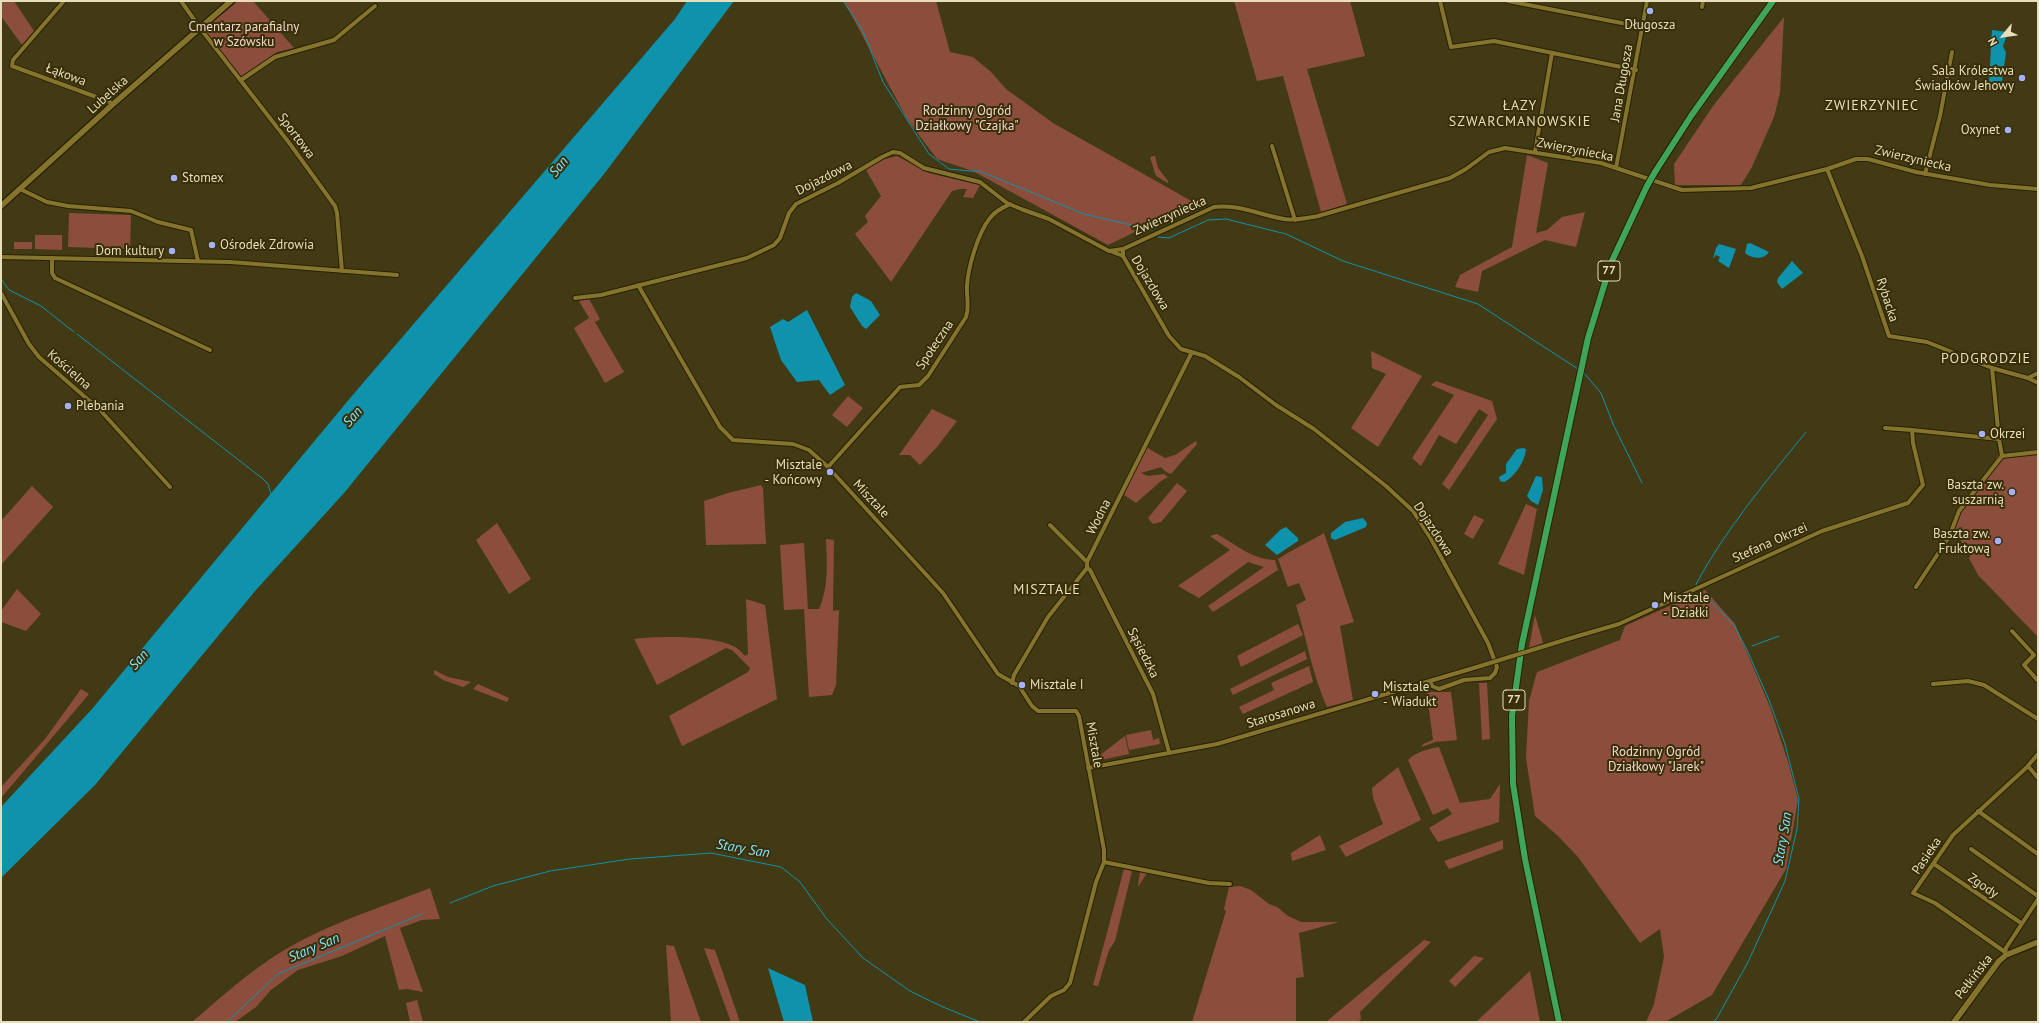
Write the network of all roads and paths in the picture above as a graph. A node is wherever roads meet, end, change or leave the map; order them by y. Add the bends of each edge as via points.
1 (64, 1) edge
2 (181, 1) edge
3 (231, 1) edge
4 (1440, 1) edge
5 (1508, 1) edge
6 (1648, 1) edge
7 (1703, 1) edge
8 (1773, 1) edge
9 (375, 6) dead end
10 (1702, 7) dead end
11 (1642, 27) junction
12 (200, 28) junction
13 (1952, 52) dead end
14 (1552, 53) junction
15 (1636, 70) junction
16 (242, 80) junction
17 (112, 105) junction
18 (1272, 146) dead end
19 (1535, 152) junction
20 (1616, 168) junction
21 (1827, 169) junction
22 (1925, 174) junction
23 (20, 189) junction
24 (2038, 189) edge
25 (1010, 204) junction
26 (1, 206) edge
27 (1295, 220) junction
28 (1123, 249) junction
29 (1109, 251) junction
30 (1123, 256) junction
31 (1, 257) edge
32 (52, 258) junction
33 (198, 261) junction
34 (342, 271) junction
35 (396, 275) dead end
36 (638, 285) junction
37 (1, 293) edge
38 (575, 298) dead end
39 (210, 350) dead end
40 (1192, 352) junction
41 (1992, 368) junction
42 (2038, 373) edge
43 (2028, 378) junction
44 (2038, 383) edge
45 (1885, 428) dead end
46 (1912, 430) junction
47 (1999, 438) junction
48 (2038, 452) edge
49 (2002, 456) junction
50 (828, 468) junction
51 (170, 487) dead end
52 (1050, 525) dead end
53 (1087, 562) junction
54 (1087, 568) junction
55 (1916, 587) dead end
56 (2012, 631) dead end
57 (1477, 667) joint
58 (1430, 681) junction
59 (2038, 681) edge
60 (1012, 682) junction
61 (1933, 684) dead end
62 (2038, 719) edge
63 (1169, 752) junction
64 (2038, 754) edge
65 (2028, 766) junction
66 (1088, 768) junction
67 (2038, 778) edge
68 (1978, 811) junction
69 (1971, 849) dead end
70 (2038, 854) edge
71 (1104, 862) junction
72 (1934, 864) junction
73 (1230, 884) dead end
74 (2038, 898) edge
75 (2021, 923) junction
76 (2038, 942) edge
77 (2006, 954) junction
78 (1024, 1022) edge
79 (1559, 1022) edge
80 (1954, 1022) edge

1 - 17 street, Łąkowa via 13,60 12,66 103,99
2 - 12 street, Sportowa
3 - 12 main road, Lubelska
4 - 14 street via 1451,46 1494,41
5 - 11 street
6 - 11 street, Jana Długosza
7 - 10 street
8 - 79 main road, 77, bridge via 1690,116 1655,172 1611,263 1578,380 1522,644 1512,716 1512,764 1517,814
9 - 16 street via 334,40 275,57
11 - 15 street, Jana Długosza
12 - 16 street, Sportowa
12 - 17 main road, Lubelska
13 - 22 street via 1940,116
14 - 15 street
14 - 19 street
15 - 20 street, Jana Długosza
16 - 34 street, Sportowa via 335,206
17 - 23 main road, Lubelska
18 - 27 street
19 - 20 street, Zwierzyniecka
19 - 27 street, Zwierzyniecka via 1511,148 1494,149 1450,178 1318,216
20 - 21 street, Zwierzyniecka via 1682,190 1742,190
21 - 22 street, Zwierzyniecka via 1856,159 1868,159
21 - 41 street, Rybacka via 1862,256 1889,336 1927,342
22 - 24 street, Zwierzyniecka via 1990,185
23 - 26 main road, Lubelska
23 - 33 street via 48,202 131,211 191,230
25 - 29 street, Dojazdowa via 1049,218
25 - 36 street, Dojazdowa via 980,182 924,168 900,153 893,152 796,204 774,245 734,262
25 - 50 street, Społeczna via 994,213 984,226 972,257 967,285 966,317 928,376 919,385 900,387
27 - 28 street, Zwierzyniecka via 1228,205 1214,207
28 - 29 street, Dojazdowa
28 - 30 street, Dojazdowa
29 - 30 street
30 - 40 street, Dojazdowa via 1169,336 1181,349
31 - 32 street
32 - 33 street
32 - 39 street via 52,273 55,278
33 - 34 street
34 - 35 street
36 - 38 street, Dojazdowa via 601,295
36 - 50 street, Misztale via 720,427 733,440 793,444 809,450
37 - 51 street, Kościelna via 39,357 100,410
40 - 53 street, Wodna
40 - 58 street, Dojazdowa via 1205,356 1239,377 1314,429 1386,486 1413,511 1488,643 1497,667 1490,678 1464,680 1439,690 1432,686
41 - 43 street, Rybacka
41 - 47 street
42 - 43 street
43 - 44 street, Rybacka
45 - 46 street
46 - 47 street
46 - 57 street, Stefana Okrzei, bridge via 1923,485 1908,503 1822,531 1619,624
47 - 49 street
48 - 49 street
49 - 55 street via 1959,511 1949,537
50 - 60 street, Misztale via 943,593 998,674
52 - 53 street
53 - 54 street, Wodna
54 - 60 street via 1048,617
54 - 63 street, Sąsiedzka via 1153,694
56 - 59 street via 2034,655 2024,665
57 - 58 street, Starosanowa
58 - 63 street, Starosanowa via 1217,744
60 - 66 street, Misztale via 1019,686 1038,711 1076,711
61 - 62 street via 1968,681 1984,685
63 - 66 street, Starosanowa
64 - 65 street, Pasieka
65 - 67 street
65 - 68 street, Pasieka
66 - 71 street, Misztale via 1104,850
68 - 70 street
68 - 72 street, Pasieka via 1953,835
69 - 74 street
71 - 73 street via 1209,883
71 - 78 street, Misztale via 1096,882 1070,983 1064,990 1051,996
72 - 75 street, Zgody
72 - 77 street, Pasieka via 1913,893 1935,903
74 - 75 street
75 - 77 street
76 - 77 main road, Pełkińska
77 - 80 main road, Pełkińska

